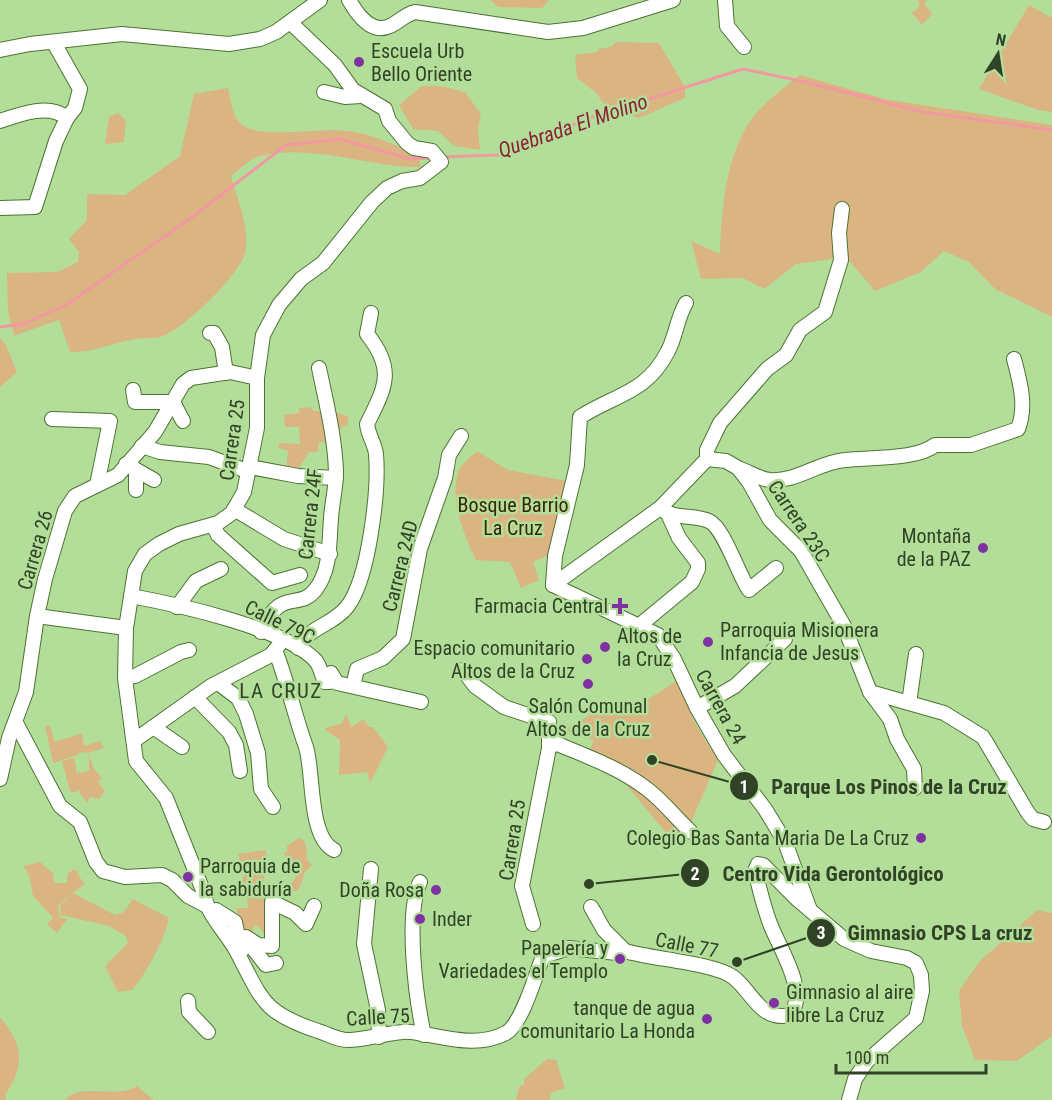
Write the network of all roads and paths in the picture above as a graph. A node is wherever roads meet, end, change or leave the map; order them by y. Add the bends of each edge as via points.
1 (320, 0) edge
2 (350, 0) edge
3 (673, 0) edge
4 (724, 0) edge
5 (291, 23) junction
6 (54, 43) junction
7 (744, 46) dead end
8 (0, 50) edge
9 (324, 92) dead end
10 (361, 96) junction
11 (67, 118) junction
12 (0, 121) edge
13 (0, 208) edge
14 (842, 208) dead end
15 (686, 303) dead end
16 (371, 313) dead end
17 (210, 333) dead end
18 (1014, 359) dead end
19 (319, 368) dead end
20 (226, 373) junction
21 (257, 378) junction
22 (133, 390) dead end
23 (173, 402) junction
24 (52, 419) dead end
25 (183, 421) dead end
26 (461, 436) dead end
27 (142, 446) junction
28 (707, 459) junction
29 (131, 467) junction
30 (250, 467) junction
31 (738, 468) junction
32 (336, 478) junction
33 (154, 480) dead end
34 (99, 485) junction
35 (136, 490) dead end
36 (234, 509) junction
37 (664, 511) junction
38 (213, 525) junction
39 (330, 554) junction
40 (776, 568) dead end
41 (221, 569) dead end
42 (300, 575) dead end
43 (552, 585) junction
44 (131, 596) junction
45 (177, 607) junction
46 (37, 616) junction
47 (640, 625) junction
48 (126, 628) junction
49 (261, 632) junction
50 (785, 639) dead end
51 (279, 645) junction
52 (298, 648) junction
53 (189, 650) dead end
54 (916, 654) dead end
55 (339, 661) dead end
56 (463, 669) dead end
57 (331, 673) junction
58 (125, 678) junction
59 (218, 683) junction
60 (352, 686) junction
61 (870, 692) junction
62 (195, 698) junction
63 (421, 702) dead end
64 (909, 703) junction
65 (696, 708) junction
66 (16, 723) junction
67 (153, 728) junction
68 (135, 740) junction
69 (182, 747) dead end
70 (549, 748) junction
71 (240, 771) dead end
72 (0, 779) edge
73 (915, 788) dead end
74 (273, 807) dead end
75 (1044, 822) dead end
76 (691, 832) dead end
77 (334, 850) dead end
78 (370, 869) dead end
79 (420, 882) dead end
80 (314, 906) dead end
81 (210, 908) junction
82 (810, 910) junction
83 (596, 915) dead end
84 (533, 924) dead end
85 (244, 945) junction
86 (556, 950) joint
87 (625, 951) junction
88 (276, 963) dead end
89 (257, 995) joint
90 (188, 1001) dead end
91 (207, 1032) dead end
92 (424, 1035) junction
93 (378, 1037) junction
94 (849, 1100) edge

1 - 5 street
2 - 3 street via 360,18 382,28 415,12 548,32 583,27
4 - 7 street via 728,26
5 - 6 street via 260,39 229,44 122,34
5 - 10 street, Carrera 25
6 - 8 street
6 - 11 street via 80,88 75,108
9 - 10 street
10 - 21 street, Carrera 25 via 385,109 389,121 407,143 432,151 441,162 420,178 387,188 359,215 323,263 292,288 263,335
11 - 12 street via 58,111 47,111
11 - 13 street via 35,207
14 - 28 street via 842,260 825,312 800,330 786,355 767,369 720,423 706,450
15 - 43 street via 669,349 652,375 635,391 580,417 577,465
16 - 52 street via 367,334 379,350 386,378 383,396 367,424 376,453 375,503 366,559 346,608 312,631
17 - 20 street via 214,333 222,347
18 - 31 street via 1022,390 1021,422 1018,429 992,440 844,460 787,479 768,480
19 - 32 street, Carrera 24F via 334,443
20 - 21 street, Carrera 26
20 - 23 street, Carrera 26 via 191,378
21 - 30 street, Carrera 25 via 257,428
22 - 23 street via 135,402
23 - 25 street
23 - 27 street, Carrera 26
24 - 34 street via 110,421
26 - 60 street, Carrera 24D via 449,455 420,549 403,639 383,658 357,669
27 - 29 street, Carrera 26
27 - 30 street via 160,452 209,457 244,470
28 - 31 street via 726,461
28 - 37 street
29 - 33 street
29 - 34 street, Carrera 26
29 - 35 street
30 - 32 street
30 - 36 street, Carrera 25 via 244,492
31 - 61 street, Carrera 23C via 770,520 801,550 844,626
32 - 39 street, Carrera 24F
34 - 46 street, Carrera 26 via 75,496 65,511
36 - 38 street, Carrera 25
36 - 39 street via 284,539
37 - 40 street via 711,522 719,530 749,590
37 - 43 street
37 - 47 street via 698,563 692,582
38 - 42 street via 218,535 272,583
38 - 44 street, Carrera 25 via 179,534 145,554 135,570
39 - 49 street, Carrera 24F via 315,591 278,604
41 - 45 street via 196,581
43 - 47 street, Carrera 24
44 - 45 street, Calle 79C
44 - 48 street, Carrera 25
45 - 49 street, Calle 79C via 200,610
46 - 48 street
46 - 66 street, Carrera 26 via 26,692
47 - 65 street, Carrera 24 via 658,635 674,659
48 - 58 street, Carrera 25
49 - 51 street, Calle 79C
50 - 65 street via 735,686
51 - 52 street, Calle 79C
51 - 59 street via 271,655
51 - 77 street via 295,721 306,748 324,841
52 - 57 street, Calle 79C via 316,662 325,682 330,682
53 - 58 street
54 - 64 street
55 - 57 street
56 - 70 street, Carrera 25 via 475,686 504,707 549,722
57 - 60 street, Calle 79C via 337,683
58 - 68 street, Carrera 25
59 - 62 street
59 - 74 street via 237,698 246,714 258,753 261,789
60 - 63 street, Calle 79C
61 - 64 street
61 - 73 street, Carrera 23C via 890,719 914,769
62 - 67 street
62 - 71 street via 229,732 236,745
64 - 75 street via 944,712 982,737 1028,813
65 - 82 street, Carrera 24 via 785,842
66 - 72 street, Carrera 26
66 - 81 street via 60,806 80,822 103,871 125,877 162,875
67 - 68 street
67 - 69 street
68 - 81 street, Carrera 25 via 136,761 166,798
70 - 76 street via 555,743 591,757 648,789
70 - 84 street, Carrera 25 via 522,886
78 - 93 street via 364,944 378,1010
79 - 92 street via 413,922
80 - 85 street via 306,924 295,913 272,902 272,946
81 - 85 street, Carrera 25
82 - 87 street, Calle 77 via 766,867 758,864 771,925 796,992 797,1002 790,1015 782,1017 766,1012 739,982 721,971
82 - 94 street, Calle 77 via 844,939 871,951 907,958 916,963 921,975 916,1018 867,1061 855,1079
83 - 87 street via 591,907 604,930
85 - 88 street via 266,965
85 - 89 street, Carrera 25
86 - 87 street, Calle 77
86 - 92 street, Calle 75 via 543,956 516,1022 507,1033 476,1041
89 - 93 street, Calle 75 via 271,1010 289,1020 338,1039
90 - 91 street via 189,1012
92 - 93 street, Calle 75 via 409,1031

